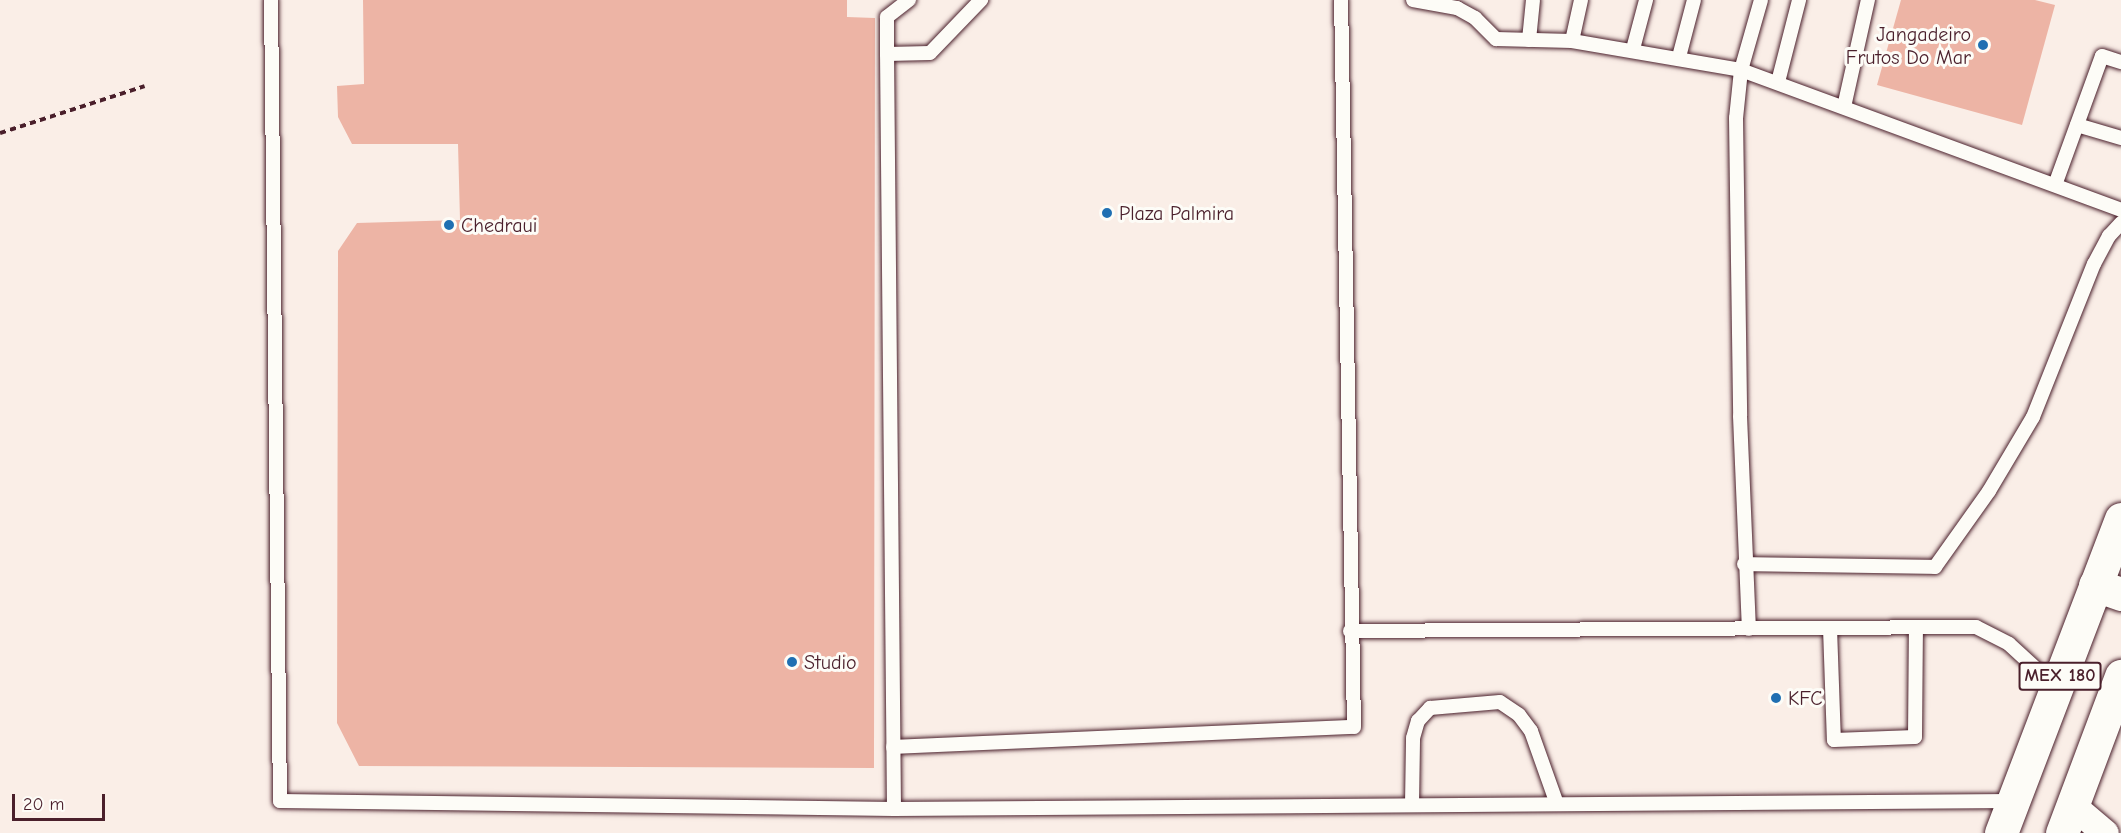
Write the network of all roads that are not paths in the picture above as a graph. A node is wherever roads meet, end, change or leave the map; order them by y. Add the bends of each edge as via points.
1 (271, 0) edge
2 (909, 0) edge
3 (981, 0) edge
4 (1341, 0) edge
5 (1413, 0) edge
6 (1533, 0) edge
7 (1581, 0) edge
8 (1646, 0) edge
9 (1694, 0) edge
10 (1761, 0) edge
11 (1799, 0) edge
12 (1868, 0) edge
13 (1529, 40) junction
14 (1572, 41) junction
15 (1633, 49) junction
16 (886, 54) junction
17 (1679, 57) junction
18 (2121, 62) edge
19 (1741, 70) junction
20 (1778, 82) junction
21 (1844, 107) junction
22 (2077, 124) junction
23 (2121, 138) edge
24 (2055, 185) junction
25 (2121, 210) edge
26 (2121, 224) edge
27 (2121, 519) edge
28 (1744, 564) junction
29 (2108, 590) edge
30 (1916, 627) junction
31 (1749, 628) junction
32 (1830, 628) junction
33 (1350, 631) junction
34 (2121, 676) edge
35 (2056, 687) junction
36 (893, 747) junction
37 (2013, 801) junction
38 (1557, 804) junction
39 (1412, 805) junction
40 (894, 809) junction
41 (2067, 819) edge
42 (2001, 833) edge
43 (2105, 833) edge

1 - 40 lane via 280,801
2 - 16 lane via 888,17
3 - 16 lane via 930,53
4 - 33 lane
5 - 13 lane via 1457,8 1475,18 1496,39
6 - 13 lane
7 - 14 lane
8 - 15 lane
9 - 17 lane
10 - 19 lane
11 - 20 lane
12 - 21 lane
13 - 14 lane
14 - 15 lane
15 - 17 lane
16 - 36 lane
17 - 19 lane
18 - 22 lane via 2102,56
19 - 20 lane
19 - 28 lane via 1736,118
20 - 21 lane
21 - 24 lane
22 - 23 lane
22 - 24 lane
24 - 25 lane
26 - 28 lane via 2109,236 2094,264 2033,417 1989,491 1935,567
27 - 29 main road, MEX 180
28 - 31 lane
29 - 35 main road, MEX 180
30 - 32 lane
30 - 32 lane via 1915,737 1834,740
30 - 35 lane via 1976,627 1995,634
31 - 32 lane
31 - 33 lane
33 - 36 lane via 1354,727
34 - 41 main road, MEX 180
35 - 37 main road, MEX 180
36 - 40 lane
37 - 38 lane
37 - 42 main road, MEX 180
38 - 39 lane
38 - 39 lane via 1531,731 1519,715 1500,702 1430,708 1418,721 1413,738
39 - 40 lane
41 - 43 street

